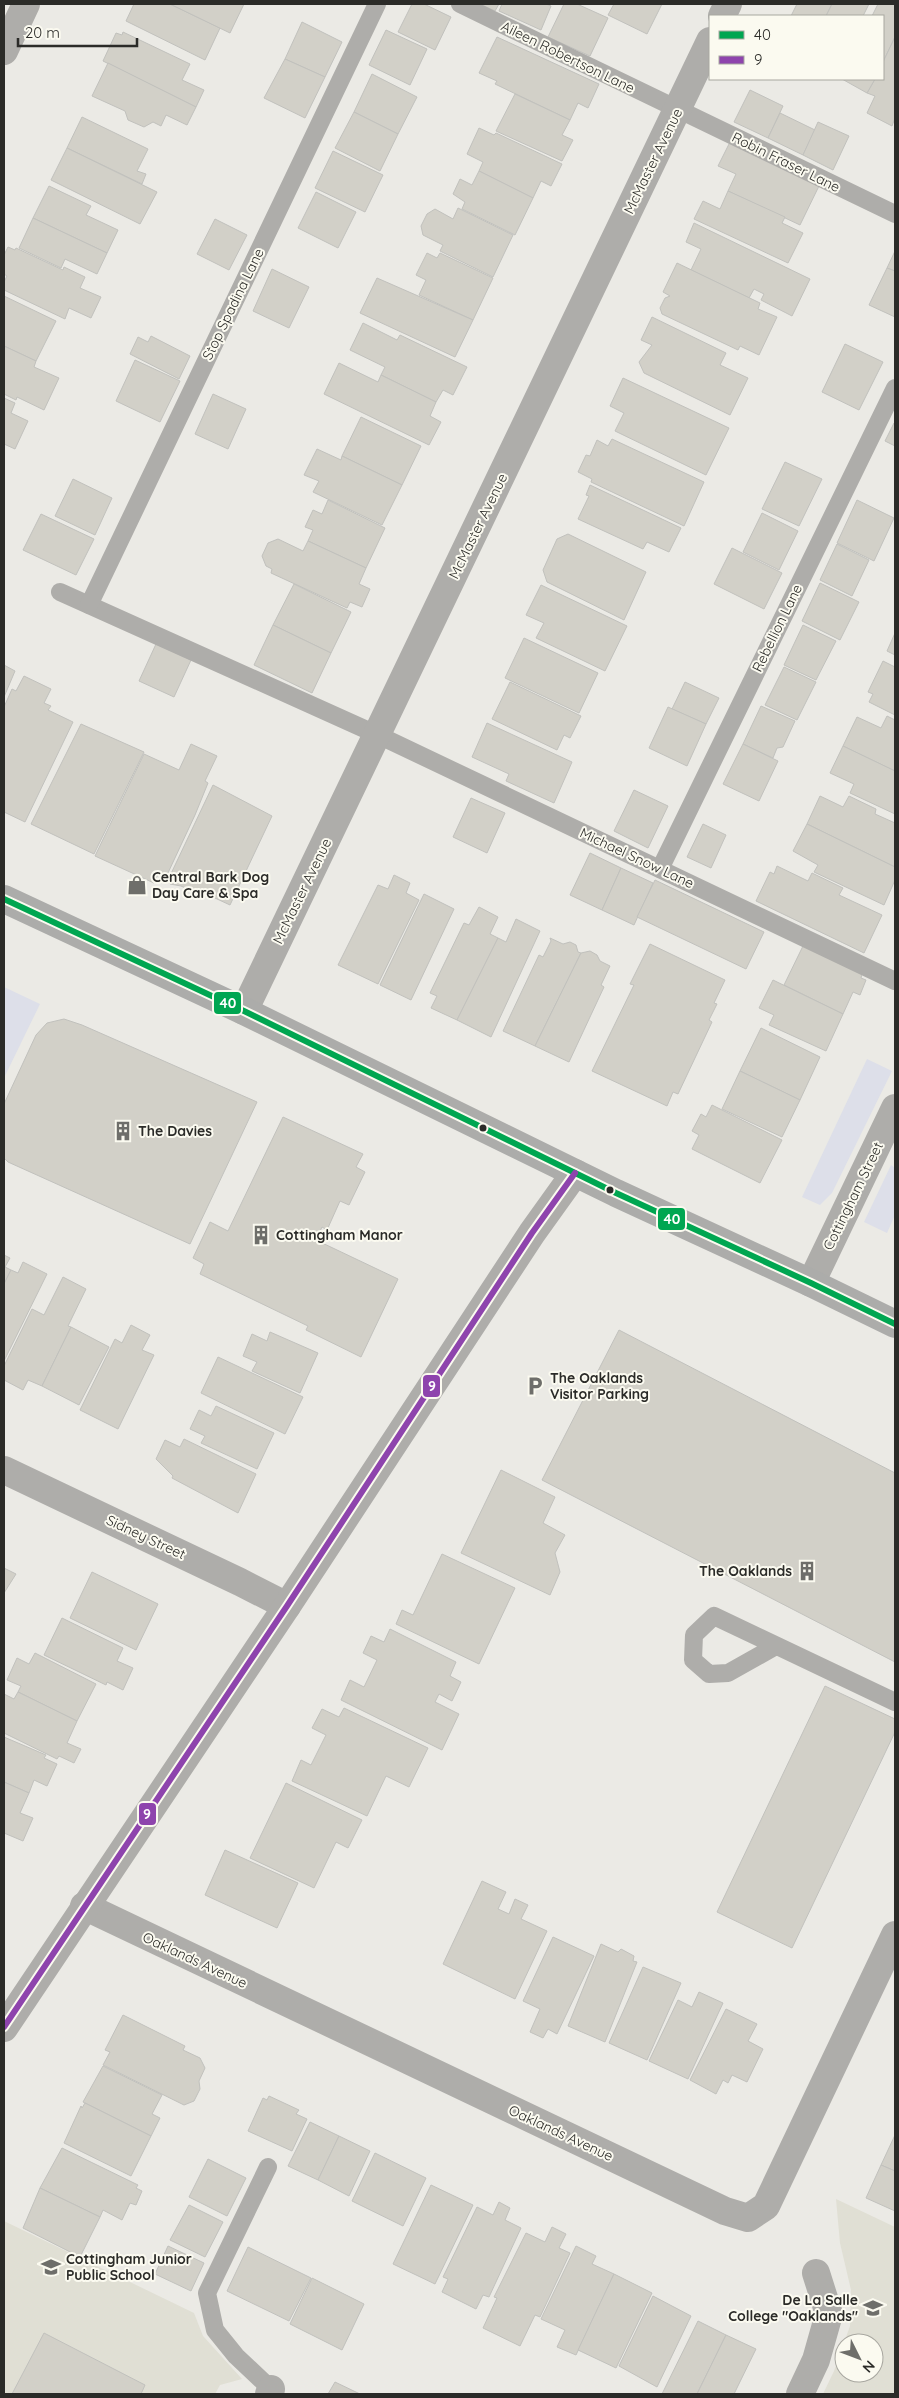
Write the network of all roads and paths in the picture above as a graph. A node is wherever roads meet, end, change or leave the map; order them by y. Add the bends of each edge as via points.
1 (26, 4) edge
2 (377, 4) edge
3 (460, 4) edge
4 (709, 43) edge
5 (4, 51) edge
6 (677, 110) junction
7 (895, 214) edge
8 (895, 388) edge
9 (60, 592) dead end
10 (89, 605) junction
11 (378, 734) junction
12 (660, 869) junction
13 (4, 899) edge
14 (895, 981) edge
15 (244, 1011) junction
16 (895, 1108) edge
17 (575, 1173) junction
18 (811, 1283) junction
19 (895, 1324) edge
20 (4, 1470) edge
21 (287, 1606) junction
22 (776, 1646) dead end
23 (895, 1702) edge
24 (84, 1906) junction
25 (895, 1935) edge
26 (4, 2028) edge
27 (268, 2167) dead end
28 (816, 2273) dead end
29 (270, 2391) edge
30 (800, 2394) edge

1 - 5 street
2 - 10 lane, Stop Spadina Lane
3 - 6 lane, Aileen Robertson Lane
4 - 6 street, McMaster Avenue
6 - 7 lane, Robin Fraser Lane
6 - 11 street, McMaster Avenue
8 - 12 lane, Rebellion Lane
9 - 10 lane, Michael Snow Lane
10 - 11 lane, Michael Snow Lane
11 - 12 lane, Michael Snow Lane
11 - 15 street, McMaster Avenue
12 - 14 lane, Michael Snow Lane
13 - 15 main road
15 - 17 main road
16 - 18 street, Cottingham Street
17 - 18 main road
17 - 21 street
18 - 19 main road
20 - 21 street, Sidney Street
21 - 24 street
22 - 23 lane
24 - 25 street, Oaklands Avenue via 725,2211 748,2218 766,2206
24 - 26 street
27 - 29 lane via 207,2294 215,2330
28 - 30 street via 829,2314 816,2360

